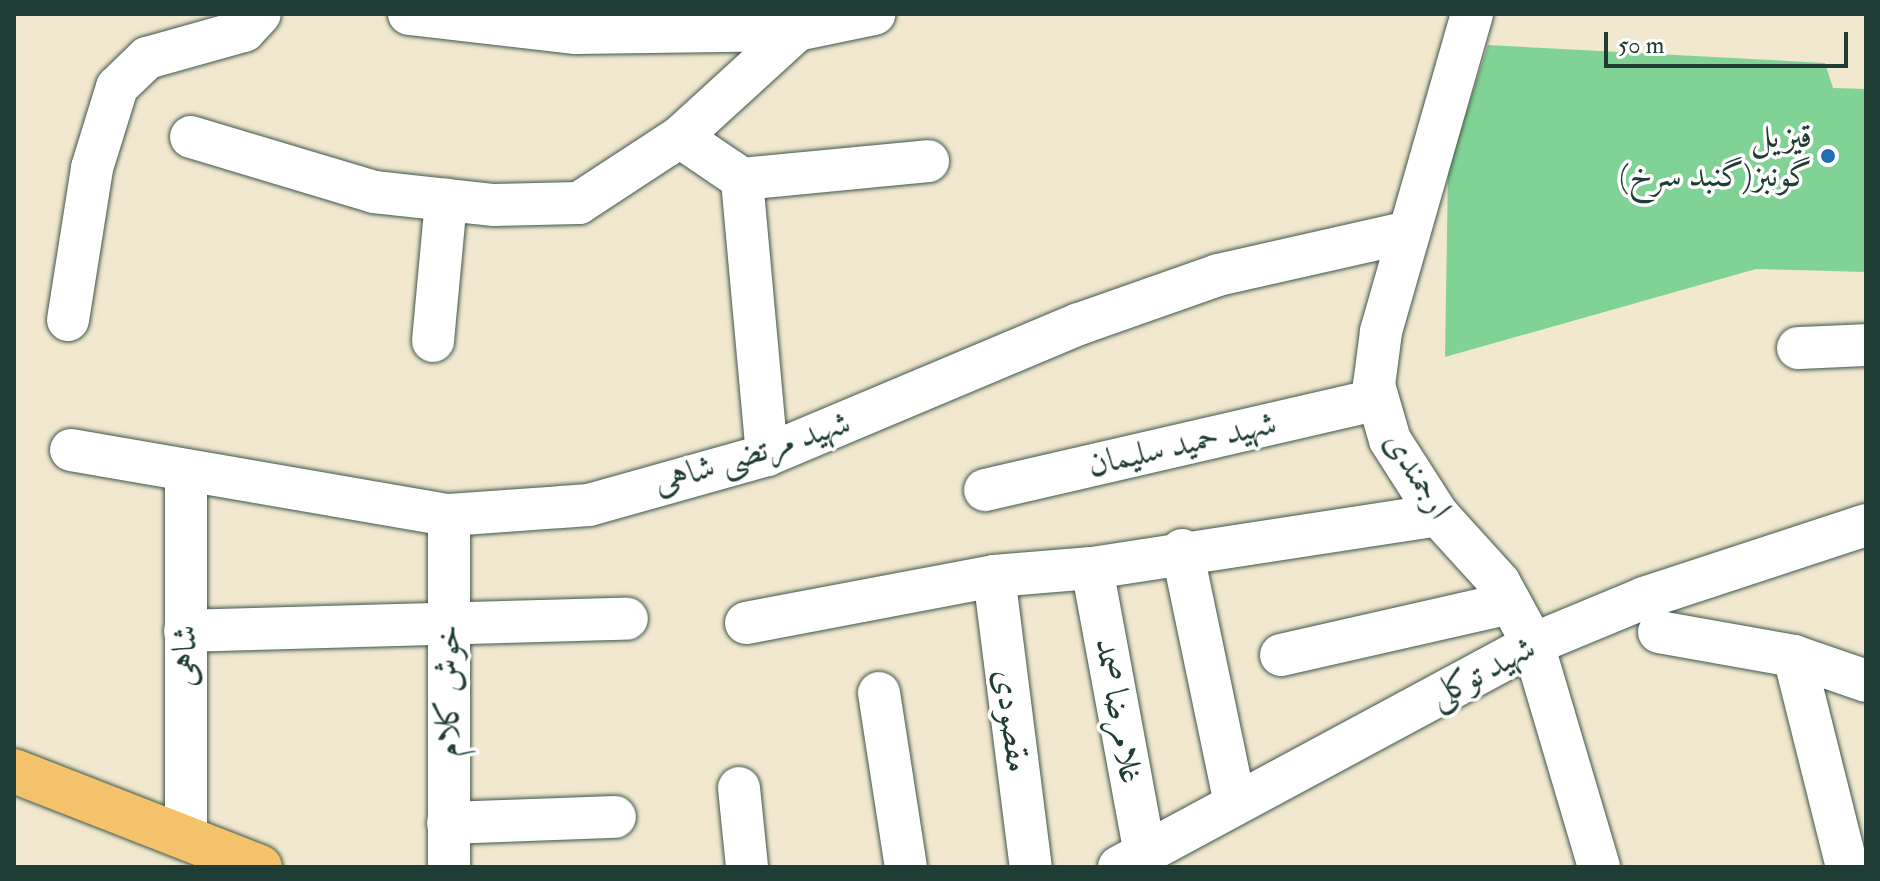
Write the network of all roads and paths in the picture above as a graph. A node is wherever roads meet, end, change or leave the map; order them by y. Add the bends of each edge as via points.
1 (260, 14) edge
2 (409, 14) edge
3 (874, 14) edge
4 (1472, 14) edge
5 (797, 30) junction
6 (191, 137) dead end
7 (680, 137) junction
8 (928, 161) dead end
9 (742, 179) junction
10 (446, 200) junction
11 (1409, 232) junction
12 (68, 320) dead end
13 (433, 341) dead end
14 (1866, 345) edge
15 (1798, 348) dead end
16 (1378, 399) junction
17 (71, 450) dead end
18 (767, 455) junction
19 (186, 474) junction
20 (985, 490) dead end
21 (449, 515) junction
22 (1438, 515) junction
23 (1866, 525) edge
24 (1182, 550) junction
25 (1092, 568) junction
26 (994, 576) junction
27 (1510, 603) junction
28 (627, 619) dead end
29 (746, 623) dead end
30 (449, 625) junction
31 (185, 631) junction
32 (1659, 632) dead end
33 (1533, 644) junction
34 (1281, 655) dead end
35 (1794, 656) junction
36 (1866, 681) edge
37 (879, 693) dead end
38 (14, 771) edge
39 (739, 788) dead end
40 (1235, 804) junction
41 (615, 817) dead end
42 (448, 823) junction
43 (186, 838) junction
44 (1132, 860) edge
45 (260, 867) edge
46 (449, 867) edge
47 (747, 867) edge
48 (906, 867) edge
49 (1031, 867) edge
50 (1599, 867) edge
51 (1847, 867) edge

1 - 12 street via 244,31 147,58 117,87 92,168
2 - 5 street via 576,33
3 - 5 street
4 - 11 street, ارجمندی
5 - 7 street
6 - 10 street via 374,192
7 - 9 street
7 - 10 street via 579,203
8 - 9 street
9 - 18 street
10 - 13 street
11 - 16 street, ارجمندی via 1381,332
11 - 18 street, شهید مرتضی شاهی via 1204,280 1079,324
14 - 15 street
16 - 20 street, شهید حمید سلیمان
16 - 22 street, ارجمندی via 1390,440
17 - 19 street, شهید مرتضی شاهی via 167,464
18 - 21 street, شهید مرتضی شاهی via 589,505
19 - 21 street, شهید مرتضی شاهی
19 - 31 street, شاهی
21 - 30 street, خوش کلام
22 - 24 street
22 - 27 street, ارجمندی
23 - 33 street, شهید توکلی via 1644,598
24 - 25 street
24 - 40 street
25 - 26 street
25 - 44 street, غلامرضا صمد
26 - 29 street
26 - 49 street, مقصودی
27 - 33 street, ارجمندی
27 - 34 street
28 - 30 street
30 - 31 street
30 - 42 street, خوش کلام
31 - 43 street, شاهی
32 - 35 street
33 - 40 street, شهید توکلی
33 - 50 street, ارجمندی
35 - 36 street
35 - 51 street
37 - 48 street
38 - 43 main road
39 - 47 street
40 - 44 street, شهید توکلی
41 - 42 street
42 - 46 street, خوش کلام
43 - 45 main road

